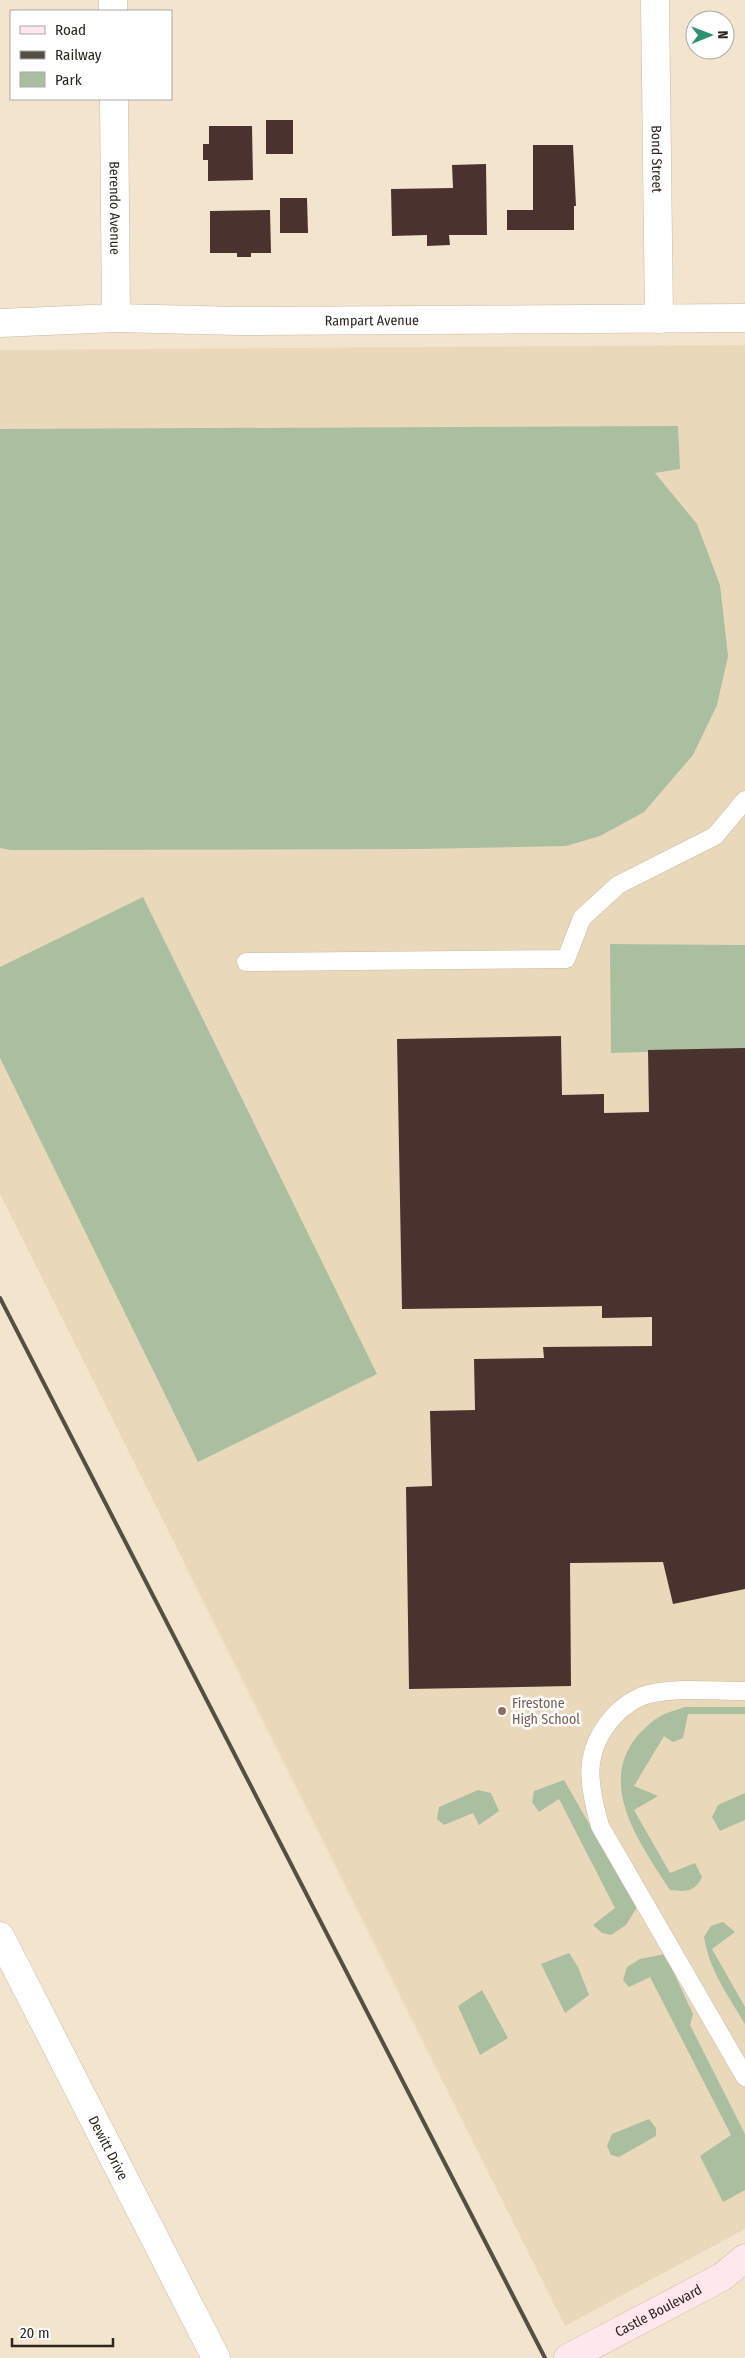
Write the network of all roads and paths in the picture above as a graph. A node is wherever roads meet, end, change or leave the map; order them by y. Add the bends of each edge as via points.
1 (655, 0) edge
2 (114, 100) edge
3 (116, 318) junction
4 (745, 318) edge
5 (660, 319) junction
6 (0, 323) edge
7 (745, 800) edge
8 (246, 962) dead end
9 (745, 1691) edge
10 (0, 1936) edge
11 (745, 2077) edge
12 (745, 2258) edge
13 (216, 2358) edge
14 (568, 2358) edge

1 - 5 street, Bond Street
2 - 3 street, Berendo Avenue
3 - 5 street, Rampart Avenue
3 - 6 street, Rampart Avenue
4 - 5 street, Rampart Avenue
7 - 8 lane via 715,836 618,885 582,918 566,959
9 - 11 lane via 681,1690 648,1694 619,1710 603,1728 595,1742 590,1769 591,1794 600,1826
10 - 13 street, Dewitt Drive
12 - 14 street, Castle Boulevard via 722,2277

